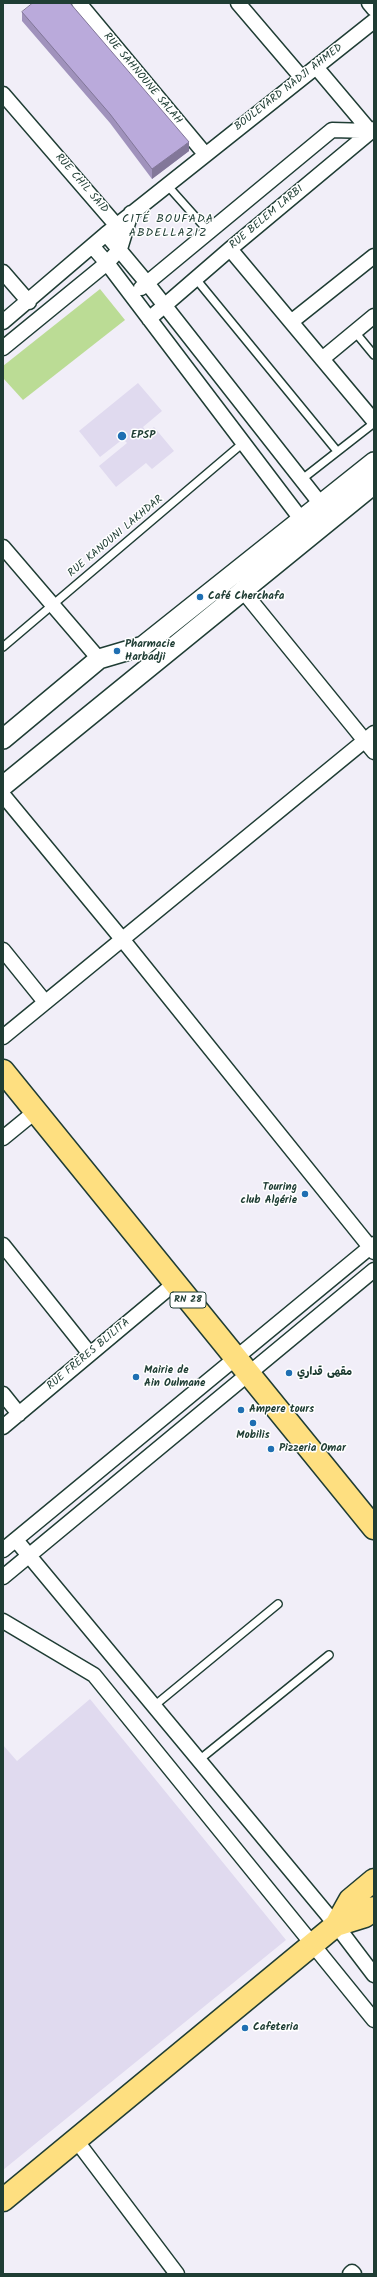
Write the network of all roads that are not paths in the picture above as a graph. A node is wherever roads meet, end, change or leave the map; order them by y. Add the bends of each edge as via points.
1 (79, 3) edge
2 (238, 3) edge
3 (369, 3) edge
4 (374, 9) edge
5 (374, 22) edge
6 (316, 67) junction
7 (302, 78) junction
8 (3, 94) edge
9 (372, 130) edge
10 (205, 154) junction
11 (167, 185) junction
12 (116, 231) junction
13 (209, 232) junction
14 (92, 246) junction
15 (120, 249) junction
16 (230, 249) junction
17 (374, 256) edge
18 (107, 263) junction
19 (3, 272) edge
20 (196, 279) junction
21 (147, 282) junction
22 (132, 296) junction
23 (29, 302) junction
24 (164, 305) junction
25 (374, 316) edge
26 (150, 319) junction
27 (3, 322) edge
28 (291, 322) junction
29 (355, 332) junction
30 (3, 348) edge
31 (374, 355) edge
32 (322, 360) junction
33 (374, 422) edge
34 (243, 443) junction
35 (337, 451) junction
36 (374, 462) edge
37 (301, 480) junction
38 (374, 484) edge
39 (326, 511) junction
40 (307, 527) junction
41 (3, 547) edge
42 (243, 590) junction
43 (52, 605) junction
44 (3, 647) edge
45 (99, 659) junction
46 (369, 737) edge
47 (3, 739) edge
48 (374, 752) edge
49 (3, 786) edge
50 (3, 795) edge
51 (122, 939) junction
52 (3, 950) edge
53 (45, 1002) junction
54 (3, 1036) edge
55 (3, 1071) edge
56 (36, 1111) junction
57 (3, 1138) edge
58 (3, 1245) edge
59 (373, 1248) edge
60 (374, 1270) edge
61 (175, 1283) junction
62 (90, 1354) junction
63 (236, 1358) junction
64 (250, 1375) junction
65 (3, 1394) edge
66 (19, 1414) junction
67 (3, 1427) edge
68 (374, 1528) edge
69 (16, 1540) junction
70 (3, 1550) edge
71 (30, 1556) junction
72 (3, 1577) edge
73 (278, 1604) dead end
74 (3, 1621) edge
75 (330, 1655) dead end
76 (154, 1706) junction
77 (199, 1760) junction
78 (374, 1880) edge
79 (374, 1908) edge
80 (336, 1925) junction
81 (311, 1945) junction
82 (374, 1975) edge
83 (374, 2020) edge
84 (76, 2140) junction
85 (3, 2200) edge
86 (178, 2274) edge
87 (350, 2274) edge
88 (354, 2274) edge

1 - 10 street, RUE SAHNOUNE SALAH
2 - 7 street
3 - 4 street
5 - 6 street, BOULEVARD NADJI AHMED
6 - 7 street, BOULEVARD NADJI AHMED
6 - 9 street
7 - 10 street, BOULEVARD NADJI AHMED
8 - 12 street, RUE CHIL SAID
9 - 13 street via 332,130
9 - 16 street, RUE BELEM LARBI
10 - 11 street
11 - 12 street via 131,213
11 - 13 lane
12 - 14 street
12 - 15 street, RUE CHIL SAID
13 - 21 street
14 - 18 street
14 - 23 street
15 - 18 street
15 - 21 street, RUE CHIL SAID
16 - 20 street, RUE BELEM LARBI
16 - 28 street
17 - 28 street
18 - 22 street
18 - 30 street
19 - 23 street
20 - 24 street, RUE BELEM LARBI
20 - 35 lane
21 - 22 street
21 - 24 street, RUE CHIL SAID
22 - 26 street
23 - 27 street
24 - 26 street, RUE BELEM LARBI
24 - 37 street, RUE CHIL SAID
25 - 29 street
26 - 34 street
28 - 32 street
29 - 31 lane
29 - 32 street
32 - 33 street
33 - 35 lane
34 - 40 street
34 - 43 lane, RUE KANOUNI LAKHDAR
35 - 37 lane
36 - 39 main road
37 - 39 street, RUE CHIL SAID
38 - 39 main road
39 - 40 main road
40 - 42 main road
40 - 45 main road via 143,646
41 - 43 street
42 - 46 street
42 - 49 main road
43 - 44 lane, RUE KANOUNI LAKHDAR
43 - 45 street
45 - 47 main road
46 - 48 street
46 - 51 street
50 - 51 street
51 - 53 street
51 - 59 street
52 - 53 street
53 - 54 street
55 - 56 main road, RN 28
56 - 57 street
56 - 61 main road, RN 28
58 - 62 street
59 - 63 street
60 - 64 street
61 - 62 street, RUE FRÈRES BLILITA
61 - 63 main road, RN 28
62 - 66 street, RUE FRÈRES BLILITA
63 - 64 main road, RN 28
63 - 69 street
64 - 68 main road, RN 28
64 - 71 street
65 - 66 street
66 - 67 street, RUE FRÈRES BLILITA
69 - 70 street
69 - 71 street
71 - 72 street
71 - 76 street
73 - 76 lane
74 - 81 street via 94,1675
75 - 77 lane
76 - 77 street
77 - 80 street
78 - 80 main road via 350,1900
79 - 80 main road via 365,1916
80 - 81 main road
80 - 82 street
81 - 83 street
81 - 84 main road
84 - 85 main road
84 - 86 street
87 - 88 street

